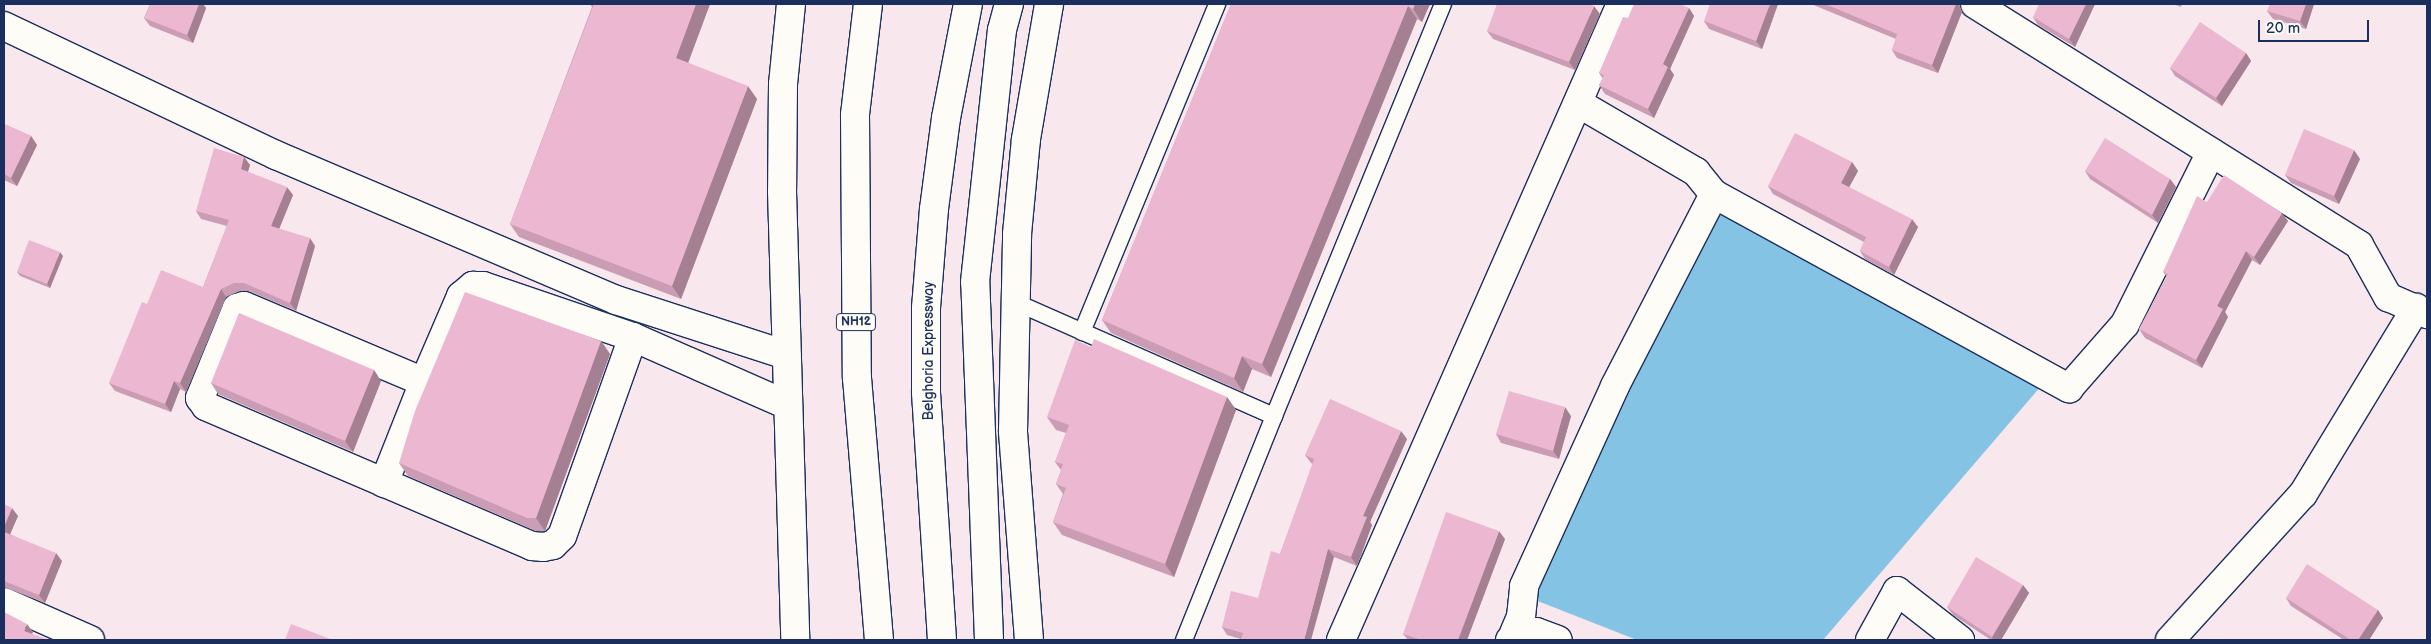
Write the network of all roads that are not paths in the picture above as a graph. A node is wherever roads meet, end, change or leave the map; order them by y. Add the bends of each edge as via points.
1 (791, 4) edge
2 (868, 4) edge
3 (968, 4) edge
4 (1009, 4) edge
5 (1049, 4) edge
6 (1217, 4) edge
7 (1443, 4) edge
8 (1621, 4) edge
9 (1975, 4) edge
10 (4, 26) edge
11 (1578, 103) junction
12 (2210, 152) junction
13 (1714, 194) junction
14 (1015, 302) junction
15 (2422, 311) edge
16 (1082, 332) junction
17 (633, 337) junction
18 (786, 355) junction
19 (424, 382) junction
20 (787, 405) junction
21 (1274, 416) junction
22 (384, 483) junction
23 (4, 602) edge
24 (1511, 639) edge
25 (90, 640) edge
26 (796, 640) edge
27 (879, 640) edge
28 (942, 640) edge
29 (989, 640) edge
30 (1029, 640) edge
31 (1184, 640) edge
32 (1341, 640) edge
33 (1558, 640) edge
34 (1870, 640) edge
35 (1960, 640) edge
36 (2170, 640) edge

1 - 18 main road via 783,84
2 - 27 main road, NH12 via 855,115 857,378
3 - 28 main road, Belghoria Expressway via 934,209 926,308 926,392
4 - 29 main road via 1002,30 975,282
5 - 14 main road via 1026,139 1017,234
6 - 16 lane
7 - 21 lane
8 - 11 main road
9 - 12 main road
10 - 18 main road via 276,155 606,296
11 - 13 main road via 1696,172
11 - 32 main road
12 - 13 main road via 2125,324 2069,388
12 - 15 main road via 2358,245 2388,297
13 - 24 main road via 1615,386 1524,586 1521,617
14 - 16 lane
14 - 30 main road via 1013,430
15 - 36 main road via 2303,494
16 - 21 lane
17 - 19 main road via 483,286 473,286 461,296
17 - 20 main road
17 - 22 main road via 562,536 553,545 532,546
18 - 20 main road
19 - 22 main road
19 - 22 main road via 244,306 237,308 201,393 200,398 206,406
20 - 26 main road
21 - 31 lane
23 - 25 main road
24 - 33 main road via 1521,633 1536,632
34 - 35 main road via 1897,591

